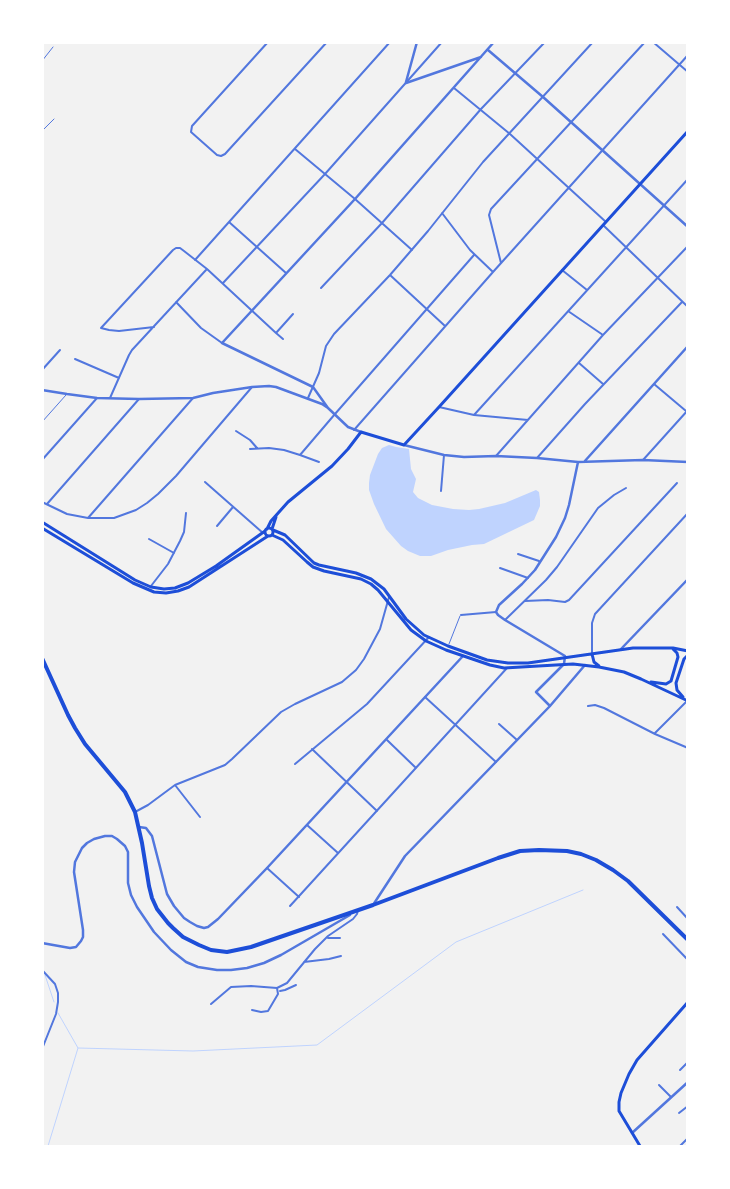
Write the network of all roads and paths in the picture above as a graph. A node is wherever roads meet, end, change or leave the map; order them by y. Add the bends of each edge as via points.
1 (268, 42) edge
2 (327, 42) edge
3 (390, 42) edge
4 (418, 42) edge
5 (442, 42) edge
6 (494, 42) edge
7 (545, 42) edge
8 (593, 42) edge
9 (644, 42) edge
10 (653, 42) edge
11 (53, 47) dead end
12 (488, 50) junction
13 (688, 55) edge
14 (482, 57) junction
15 (42, 60) edge
16 (679, 64) junction
17 (688, 72) edge
18 (516, 73) junction
19 (406, 82) junction
20 (454, 88) junction
21 (543, 97) junction
22 (481, 109) junction
23 (54, 118) dead end
24 (571, 122) junction
25 (42, 131) edge
26 (688, 131) edge
27 (510, 134) junction
28 (295, 149) junction
29 (603, 150) junction
30 (536, 160) junction
31 (325, 174) junction
32 (688, 179) edge
33 (640, 184) junction
34 (568, 188) junction
35 (355, 199) junction
36 (664, 206) junction
37 (442, 213) junction
38 (229, 222) junction
39 (382, 223) junction
40 (604, 223) junction
41 (688, 227) edge
42 (688, 246) edge
43 (258, 247) junction
44 (627, 247) junction
45 (412, 250) junction
46 (474, 255) junction
47 (195, 260) junction
48 (501, 263) junction
49 (207, 269) junction
50 (562, 270) junction
51 (493, 272) junction
52 (286, 273) junction
53 (390, 274) junction
54 (657, 278) junction
55 (223, 283) junction
56 (321, 288) dead end
57 (587, 290) junction
58 (176, 302) junction
59 (682, 302) junction
60 (688, 307) edge
61 (426, 309) junction
62 (252, 310) junction
63 (568, 311) junction
64 (293, 314) dead end
65 (445, 326) junction
66 (154, 327) junction
67 (276, 333) junction
68 (603, 336) junction
69 (283, 339) dead end
70 (222, 343) junction
71 (688, 346) edge
72 (60, 350) dead end
73 (75, 359) dead end
74 (579, 363) junction
75 (42, 370) edge
76 (119, 378) junction
77 (654, 384) junction
78 (603, 385) junction
79 (252, 387) junction
80 (313, 387) junction
81 (42, 390) edge
82 (67, 394) junction
83 (98, 398) junction
84 (110, 398) junction
85 (193, 398) junction
86 (308, 398) junction
87 (139, 400) junction
88 (439, 407) junction
89 (328, 408) junction
90 (687, 411) edge
91 (335, 414) junction
92 (474, 415) junction
93 (528, 420) junction
94 (42, 422) edge
95 (354, 430) junction
96 (236, 431) dead end
97 (361, 432) junction
98 (404, 445) junction
99 (258, 448) junction
100 (250, 449) dead end
101 (300, 454) junction
102 (444, 455) junction
103 (496, 456) junction
104 (537, 458) junction
105 (42, 460) edge
106 (643, 460) junction
107 (319, 462) dead end
108 (578, 462) junction
109 (584, 462) junction
110 (688, 462) edge
111 (205, 482) dead end
112 (677, 483) dead end
113 (626, 488) dead end
114 (441, 491) dead end
115 (42, 502) edge
116 (47, 504) junction
117 (233, 507) junction
118 (186, 513) dead end
119 (688, 513) edge
120 (88, 518) junction
121 (42, 522) edge
122 (217, 526) dead end
123 (42, 528) edge
124 (269, 532) junction
125 (149, 539) dead end
126 (174, 553) junction
127 (518, 554) dead end
128 (541, 562) junction
129 (500, 568) dead end
130 (529, 578) junction
131 (688, 579) edge
132 (150, 589) junction
133 (389, 597) junction
134 (525, 601) junction
135 (387, 602) junction
136 (496, 612) junction
137 (460, 615) joint
138 (505, 620) junction
139 (430, 637) junction
140 (632, 638) junction
141 (426, 641) junction
142 (448, 646) junction
143 (633, 648) junction
144 (673, 648) junction
145 (621, 649) junction
146 (688, 651) edge
147 (466, 652) junction
148 (592, 654) junction
149 (688, 655) edge
150 (463, 656) junction
151 (42, 658) edge
152 (565, 658) junction
153 (686, 659) edge
154 (564, 664) junction
155 (585, 665) junction
156 (599, 667) junction
157 (508, 668) junction
158 (648, 682) junction
159 (426, 698) junction
160 (686, 700) edge
161 (550, 706) junction
162 (588, 706) dead end
163 (499, 724) dead end
164 (456, 725) junction
165 (655, 734) junction
166 (387, 740) junction
167 (517, 740) junction
168 (688, 748) edge
169 (312, 749) junction
170 (496, 762) junction
171 (295, 764) dead end
172 (416, 768) junction
173 (347, 783) junction
174 (176, 785) junction
175 (377, 811) junction
176 (135, 812) junction
177 (200, 817) dead end
178 (307, 825) junction
179 (139, 827) junction
180 (338, 853) junction
181 (267, 868) junction
182 (298, 897) junction
183 (372, 905) junction
184 (290, 906) dead end
185 (677, 907) dead end
186 (358, 910) junction
187 (688, 919) edge
188 (663, 934) dead end
189 (326, 938) junction
190 (340, 938) dead end
191 (688, 940) edge
192 (42, 943) edge
193 (341, 956) dead end
194 (688, 960) edge
195 (304, 962) junction
196 (42, 970) edge
197 (296, 985) dead end
198 (278, 990) junction
199 (688, 1002) edge
200 (211, 1004) dead end
201 (252, 1010) dead end
202 (42, 1049) edge
203 (688, 1062) edge
204 (680, 1070) dead end
205 (688, 1082) edge
206 (659, 1085) dead end
207 (670, 1097) junction
208 (688, 1106) edge
209 (679, 1113) dead end
210 (632, 1133) junction
211 (688, 1138) edge
212 (640, 1146) edge
213 (680, 1146) edge

1 - 2 street via 192,126 191,132 217,154 222,156
3 - 28 street
4 - 19 street
5 - 19 street
6 - 12 street
7 - 18 street
8 - 21 street
9 - 24 street
10 - 16 street
11 - 15 lane
12 - 14 street
12 - 18 street
13 - 16 street
14 - 19 street
14 - 20 street
16 - 17 street
16 - 29 street
18 - 21 street
18 - 22 street
19 - 31 street
20 - 22 street
20 - 35 street
21 - 24 street
21 - 27 street
22 - 27 street
22 - 39 street
23 - 25 lane
24 - 29 street
24 - 30 street
26 - 33 main road
27 - 30 street
27 - 37 street
28 - 31 street
28 - 38 street
29 - 33 street
29 - 34 street
30 - 34 street
30 - 48 street via 491,209 489,215
31 - 35 street
31 - 43 street
32 - 36 street
33 - 36 street
33 - 40 main road
34 - 40 street
34 - 48 street
35 - 39 street
35 - 52 street
36 - 41 street
36 - 44 street
37 - 45 street
37 - 46 street
38 - 43 street
38 - 47 street
39 - 45 street
39 - 56 street
40 - 44 street
40 - 50 main road
42 - 54 street
43 - 52 street
43 - 55 street
44 - 54 street
44 - 57 street
45 - 53 street
46 - 51 street
46 - 61 street
47 - 49 street
47 - 66 street via 180,248 173,250 101,328 119,331
48 - 51 street
49 - 55 street
49 - 58 street
50 - 57 street
50 - 88 main road
51 - 65 street
52 - 62 street
53 - 61 street
53 - 80 street via 330,339
54 - 59 street
54 - 68 street
55 - 62 street
57 - 63 street
58 - 66 street
58 - 70 street via 201,328
59 - 60 street
59 - 78 street
61 - 65 street
61 - 91 street
62 - 67 street
62 - 70 street
63 - 68 street
63 - 92 street
64 - 67 street
65 - 95 street
66 - 76 street via 129,355
67 - 69 street
68 - 74 street
70 - 80 street
71 - 77 street
72 - 75 street
73 - 76 street
74 - 78 street
74 - 93 street
76 - 84 street
77 - 90 street
77 - 109 street
78 - 104 street
79 - 85 street
79 - 86 street via 276,387
79 - 120 street via 176,476 147,504 114,518
80 - 86 street
80 - 89 street
81 - 82 street
82 - 83 street
82 - 94 lane
83 - 84 street
83 - 105 street
84 - 87 street
85 - 87 street
85 - 120 street
86 - 89 street
87 - 116 street
88 - 92 street
88 - 98 main road
89 - 91 street
90 - 106 street
91 - 95 street
91 - 101 street
92 - 93 street
93 - 103 street
95 - 97 street
96 - 99 street
97 - 98 main road
97 - 124 main road via 332,466 288,502 270,523
98 - 102 street
99 - 100 street
99 - 101 street
101 - 107 street
102 - 103 street
102 - 114 street
103 - 104 street
104 - 108 street
106 - 109 street
106 - 110 street
108 - 109 street
108 - 128 street via 565,518
111 - 117 street
112 - 134 street via 569,600
113 - 134 street via 598,508 557,567
115 - 116 street
116 - 120 street via 72,516
117 - 122 street
117 - 124 street
118 - 126 street via 184,532
119 - 148 street via 595,614
121 - 132 main road
123 - 132 main road via 133,583
124 - 132 main road via 189,587 166,593
124 - 133 main road via 285,535 318,565 364,576 384,589
124 - 135 main road via 313,567 366,581
125 - 126 street
126 - 132 street
127 - 128 street
128 - 130 street
129 - 130 street
130 - 136 street via 499,605
131 - 140 street
133 - 135 street
133 - 139 main road via 415,628
134 - 138 street
135 - 141 main road via 410,630
135 - 174 street via 380,629 356,670 342,682 281,712 224,765
136 - 137 street
136 - 138 street
137 - 142 lane
138 - 152 street
139 - 141 street
139 - 142 main road
140 - 143 street via 630,644
140 - 145 street
141 - 150 main road
141 - 169 street via 367,704
142 - 147 main road
143 - 144 main road
143 - 145 main road
144 - 146 main road
144 - 158 main road via 678,657 671,681 666,684
145 - 148 main road
147 - 150 street
147 - 152 main road via 508,663
148 - 152 main road
148 - 156 main road
149 - 153 main road
150 - 157 main road
150 - 159 street
151 - 176 highway via 75,728 125,792
152 - 154 street
153 - 160 main road via 676,686
154 - 155 main road
154 - 157 main road
154 - 161 street via 536,692
155 - 156 main road
155 - 161 street
156 - 158 main road via 624,672
157 - 164 street
158 - 160 main road
159 - 164 street
159 - 166 street
160 - 165 street
161 - 167 street
162 - 165 street via 604,708
163 - 167 street
164 - 170 street
164 - 172 street
165 - 168 street
166 - 172 street
166 - 173 street
167 - 170 street
169 - 171 street
169 - 173 street
170 - 183 street via 405,856
172 - 175 street
173 - 175 street
173 - 178 street
174 - 176 street
174 - 177 street
175 - 180 street
176 - 179 highway
178 - 180 street
178 - 181 street
179 - 181 street via 146,828 152,836 167,894 184,918 197,926 204,928 212,924
179 - 186 highway via 148,886 157,909 183,937 199,946 227,952 251,947
180 - 182 street
181 - 182 street
182 - 184 street
183 - 186 highway
183 - 191 highway via 520,851 567,851 588,857 628,881
185 - 187 street
186 - 189 street via 353,920
186 - 192 street via 264,963 231,970 198,967 171,950 136,908 128,883 126,846 112,836 105,836 87,843 75,862 83,926 81,941 70,948
188 - 194 street
189 - 190 street
189 - 195 street
193 - 195 street
195 - 198 street
196 - 202 street via 55,984 58,1002
197 - 198 street
198 - 200 street via 231,987
198 - 201 street via 268,1011
199 - 210 main road via 629,1074 618,1107
203 - 204 street
205 - 207 street
206 - 207 street
207 - 210 street
208 - 209 street
210 - 212 main road
211 - 213 street

